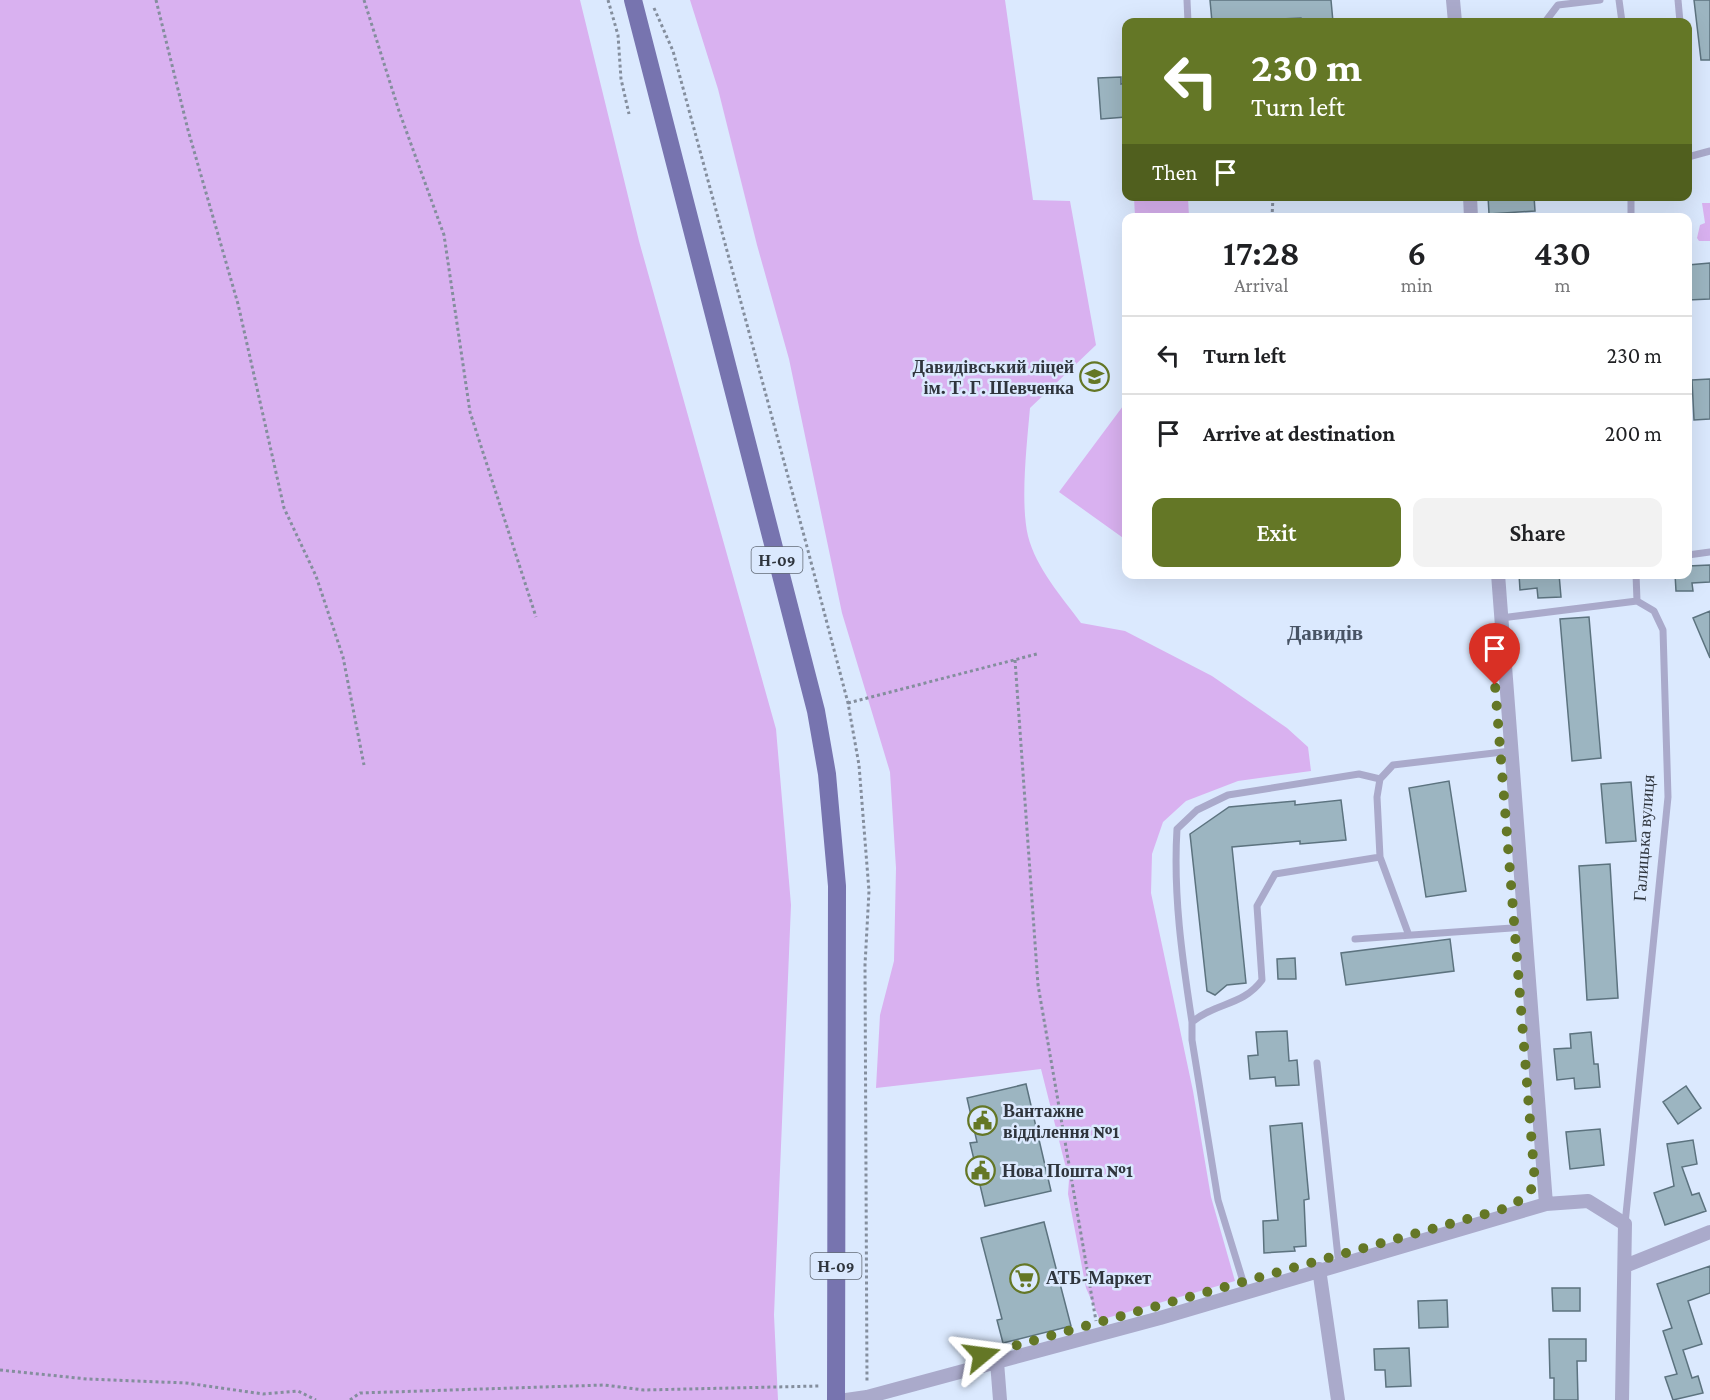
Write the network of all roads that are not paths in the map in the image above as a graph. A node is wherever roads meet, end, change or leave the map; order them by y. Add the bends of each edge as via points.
1 (633, 0) edge
2 (1187, 0) edge
3 (1453, 0) edge
4 (1600, 0) edge
5 (1619, 0) edge
6 (1678, 0) edge
7 (1558, 3) edge
8 (1188, 18) edge
9 (1455, 18) edge
10 (1548, 18) edge
11 (1621, 18) edge
12 (1680, 18) edge
13 (1710, 152) edge
14 (1692, 156) edge
15 (1710, 552) edge
16 (1692, 554) edge
17 (1497, 579) edge
18 (1636, 579) edge
19 (1637, 601) junction
20 (1501, 618) junction
21 (1511, 751) junction
22 (1380, 779) junction
23 (1380, 857) junction
24 (1527, 927) junction
25 (1408, 933) junction
26 (1355, 939) dead end
27 (1192, 1022) junction
28 (1317, 1064) dead end
29 (1546, 1204) junction
30 (1625, 1224) junction
31 (1710, 1232) edge
32 (1339, 1266) junction
33 (1626, 1266) junction
34 (1319, 1269) junction
35 (1246, 1291) junction
36 (997, 1362) junction
37 (839, 1395) edge
38 (1000, 1400) edge
39 (1338, 1400) edge
40 (1622, 1400) edge

1 - 37 main road, Н-09 via 816,711 827,774 837,886
2 - 8 lane
3 - 9 street
4 - 7 lane
5 - 11 lane
6 - 12 lane
7 - 10 lane
13 - 14 lane
15 - 16 lane
17 - 20 street
18 - 19 lane
19 - 20 lane
19 - 30 lane, Галицька вулиця via 1654,611 1663,630 1668,797
20 - 21 street
21 - 22 lane via 1394,765
21 - 24 street
22 - 23 lane
22 - 27 lane via 1359,774 1228,795 1197,810 1177,829 1178,931
23 - 25 lane
23 - 27 lane via 1275,874 1257,906 1262,980 1252,994 1203,1012
24 - 25 lane
24 - 29 street
25 - 26 lane
27 - 35 lane via 1218,1200
28 - 32 lane
29 - 30 street via 1588,1201
29 - 32 street
30 - 33 street, Галицька вулиця
31 - 33 street
32 - 34 street
33 - 40 street, Галицька вулиця
34 - 35 street
34 - 39 street
35 - 36 street
36 - 37 street via 867,1397
36 - 38 street

